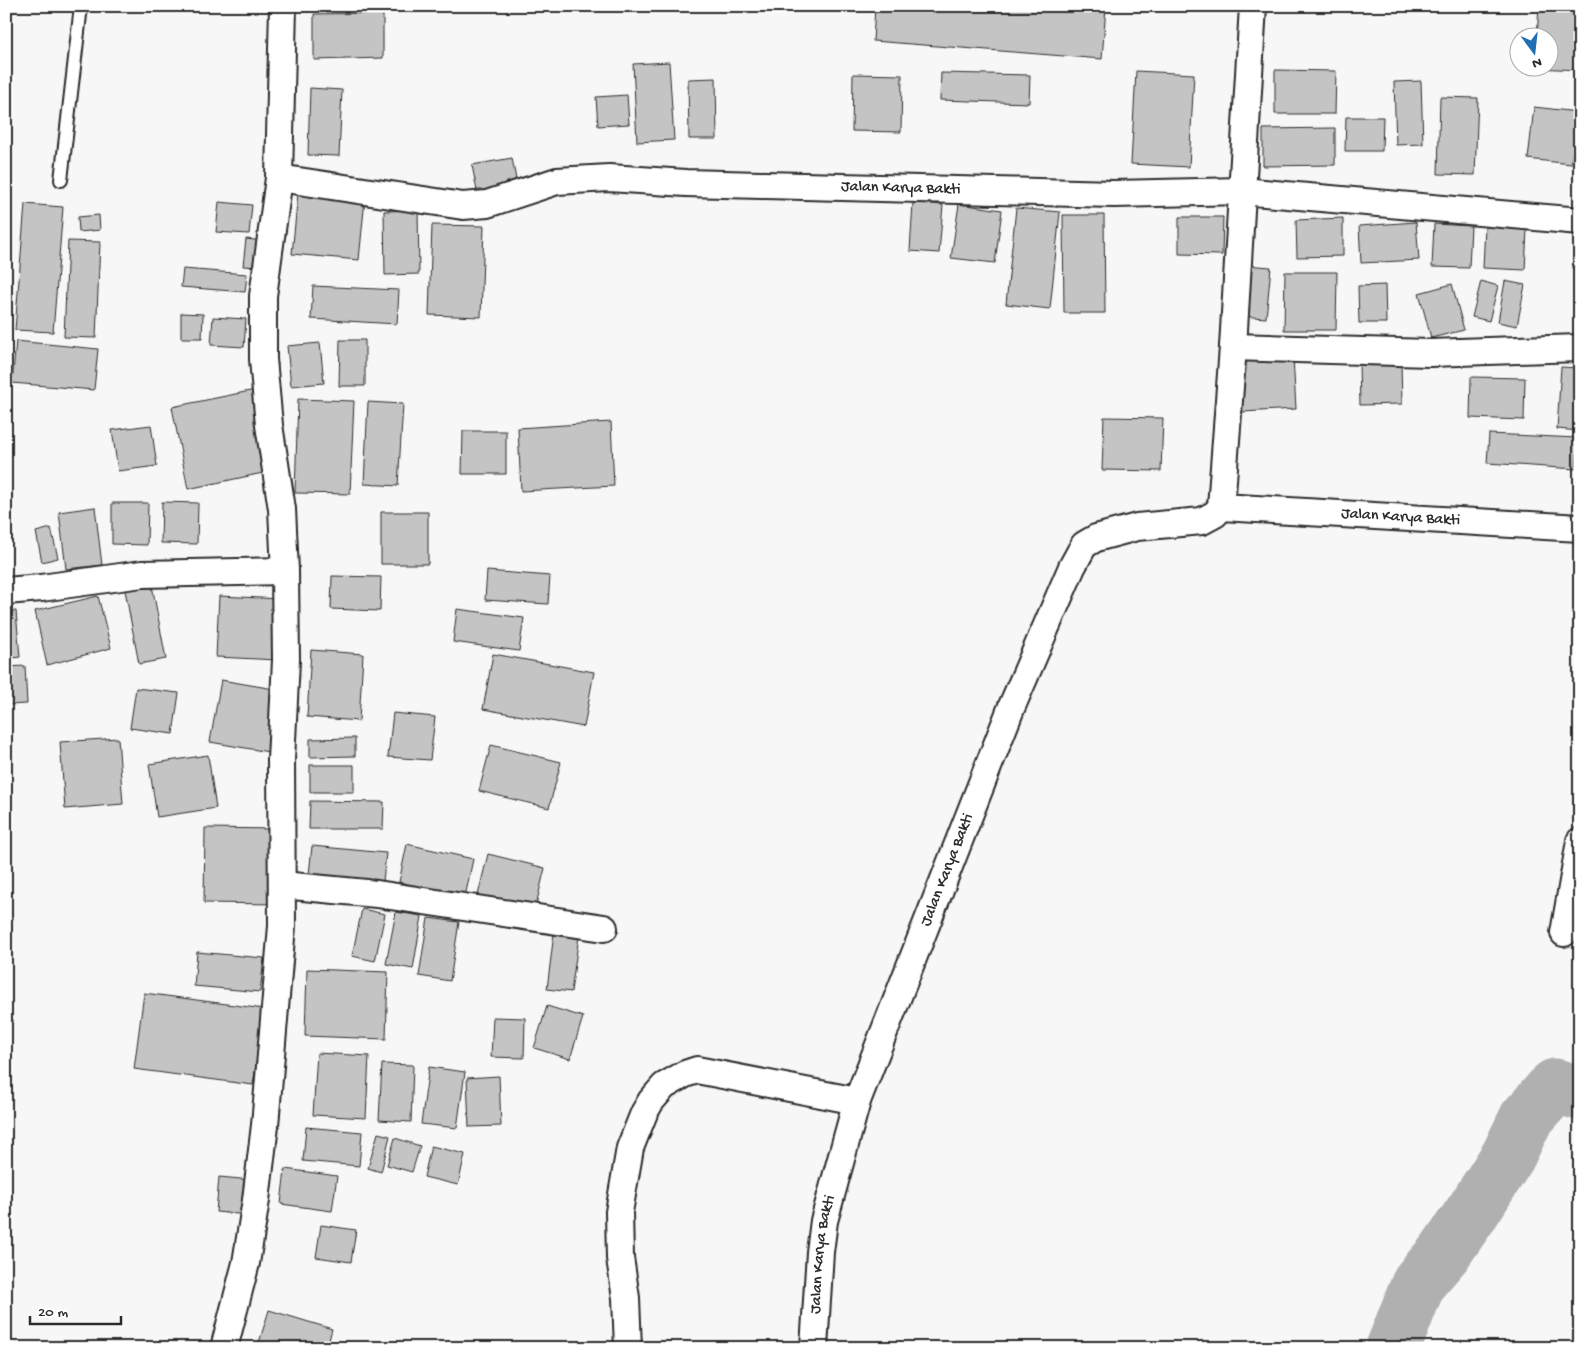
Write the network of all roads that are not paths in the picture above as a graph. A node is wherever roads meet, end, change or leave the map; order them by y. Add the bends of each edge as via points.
1 (81, 6) edge
2 (283, 6) edge
3 (1253, 6) edge
4 (279, 178) junction
5 (61, 180) dead end
6 (1242, 191) junction
7 (1580, 221) edge
8 (1233, 348) junction
9 (1580, 348) edge
10 (1221, 507) junction
11 (1580, 528) edge
12 (285, 571) junction
13 (6, 591) edge
14 (1580, 841) edge
15 (282, 885) junction
16 (604, 928) dead end
17 (1564, 933) dead end
18 (857, 1101) junction
19 (224, 1348) edge
20 (628, 1348) edge
21 (814, 1348) edge

1 - 5 lane
2 - 4 street
3 - 6 street
4 - 6 street, Jalan Karya Bakti via 463,206 486,204 557,181 609,178 686,183 1114,194
4 - 12 street via 263,296 263,359 282,509
6 - 7 street, Jalan Karya Bakti
6 - 8 street
8 - 9 street via 1430,353
8 - 10 street
10 - 11 street, Jalan Karya Bakti
10 - 18 street, Jalan Karya Bakti via 1202,522 1137,528 1104,535 1084,545 1012,706
12 - 13 street via 142,574
12 - 15 street
14 - 17 street
15 - 16 street via 377,894
15 - 19 street via 282,926 256,1200 246,1263
18 - 20 street via 697,1070 664,1086 651,1100 630,1148 619,1212
18 - 21 street, Jalan Karya Bakti via 824,1222

